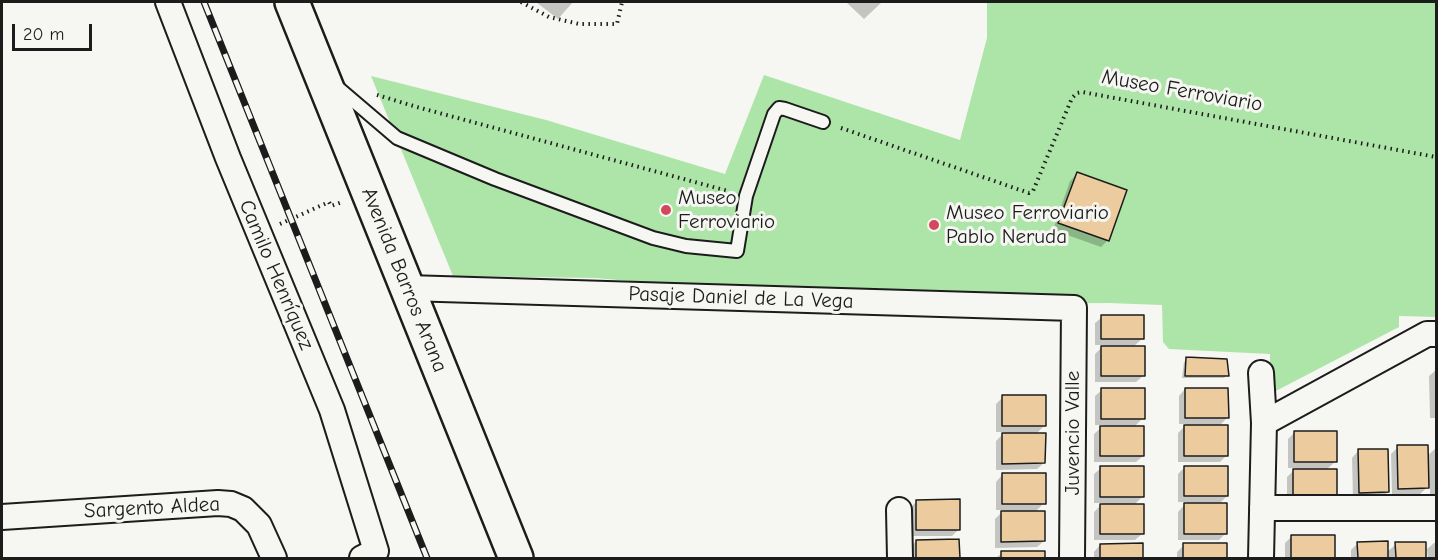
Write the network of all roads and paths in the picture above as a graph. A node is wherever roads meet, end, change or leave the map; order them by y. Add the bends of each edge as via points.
1 (168, 2) edge
2 (292, 2) edge
3 (521, 2) edge
4 (622, 2) edge
5 (321, 74) junction
6 (370, 93) dead end
7 (823, 122) joint
8 (1437, 157) edge
9 (368, 191) junction
10 (746, 196) junction
11 (290, 220) dead end
12 (407, 288) junction
13 (1074, 308) joint
14 (1437, 334) edge
15 (1261, 373) dead end
16 (1264, 423) junction
17 (1262, 508) junction
18 (1437, 508) edge
19 (899, 510) dead end
20 (2, 517) edge
21 (369, 555) edge
22 (274, 558) edge
23 (516, 558) edge
24 (900, 558) edge
25 (1072, 558) edge
26 (1261, 558) edge

1 - 21 street, Camilo Henríquez via 332,410
2 - 5 main road, Avenida Barros Arana
3 - 4 path via 549,17 579,24 617,24
5 - 9 main road, Avenida Barros Arana
5 - 10 lane via 397,138 653,238 737,251
6 - 10 path
7 - 8 path, Museo Ferroviario via 1029,193 1072,98 1082,92
7 - 10 lane via 779,108
9 - 11 path via 331,206 329,202
9 - 12 main road, Avenida Barros Arana
12 - 13 street, Pasaje Daniel de La Vega
12 - 23 main road, Avenida Barros Arana
13 - 25 street, Juvencio Valle
14 - 16 street via 1427,334
15 - 16 street
16 - 17 street
17 - 18 street
17 - 26 street
19 - 24 street
20 - 22 street, Sargento Aldea via 231,504 255,521

